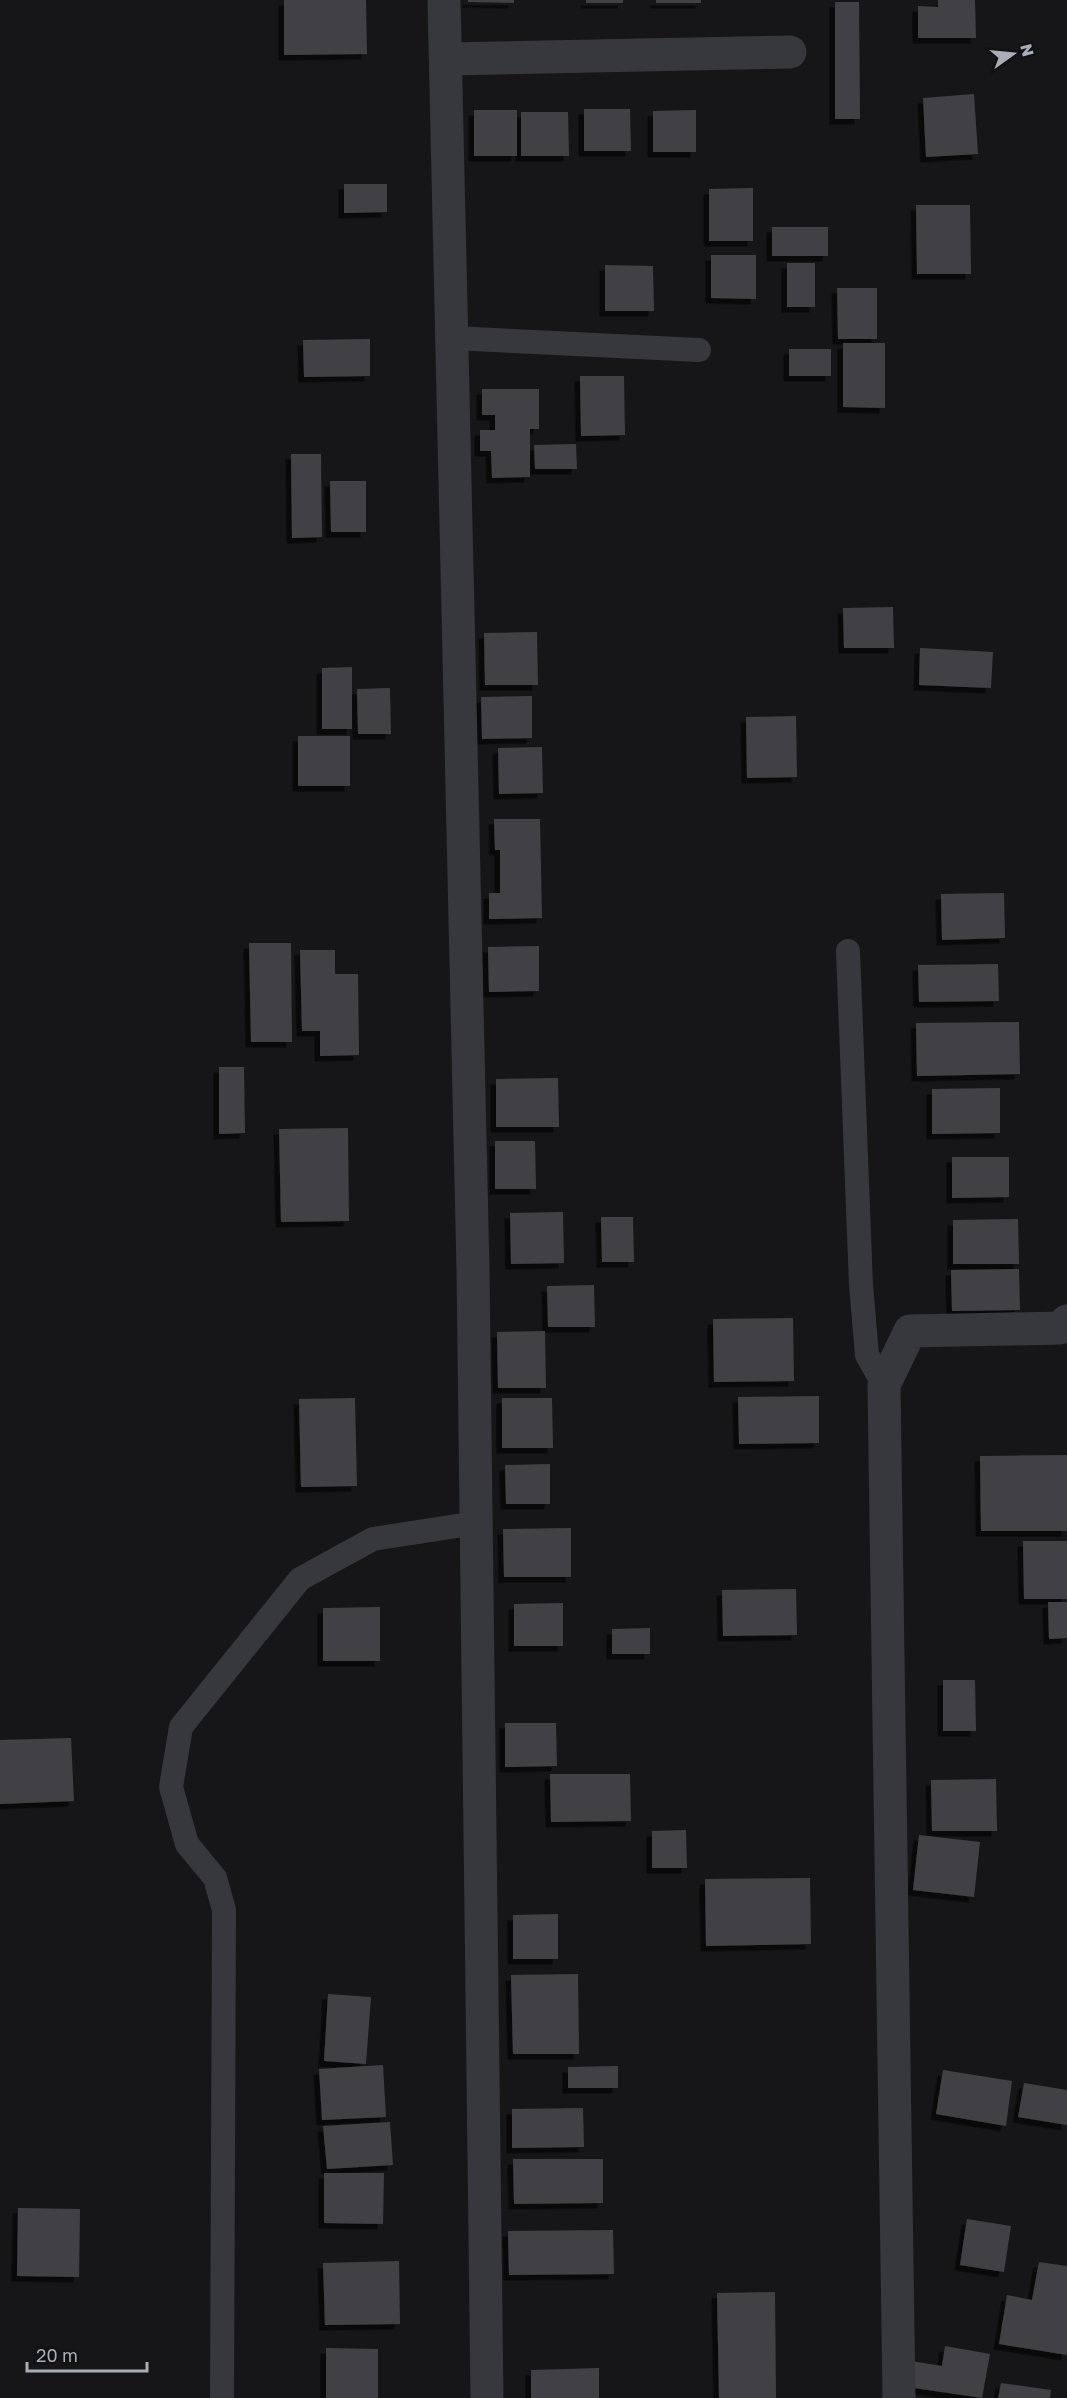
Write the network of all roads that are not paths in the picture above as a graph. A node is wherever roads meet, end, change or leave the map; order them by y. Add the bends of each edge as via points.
1 (444, 0) edge
2 (790, 52) dead end
3 (446, 59) junction
4 (453, 338) junction
5 (699, 350) dead end
6 (848, 951) dead end
7 (1067, 1321) edge
8 (884, 1385) junction
9 (476, 1523) junction
10 (222, 2398) edge
11 (487, 2398) edge
12 (899, 2398) edge

1 - 3 street
2 - 3 street
3 - 4 street
4 - 5 lane
4 - 9 street
6 - 8 lane via 861,1285 867,1355
7 - 8 street via 1060,1328 910,1331
8 - 12 street
9 - 10 lane via 373,1539 300,1579 181,1727 171,1787 186,1844 215,1878 224,1910
9 - 11 street

